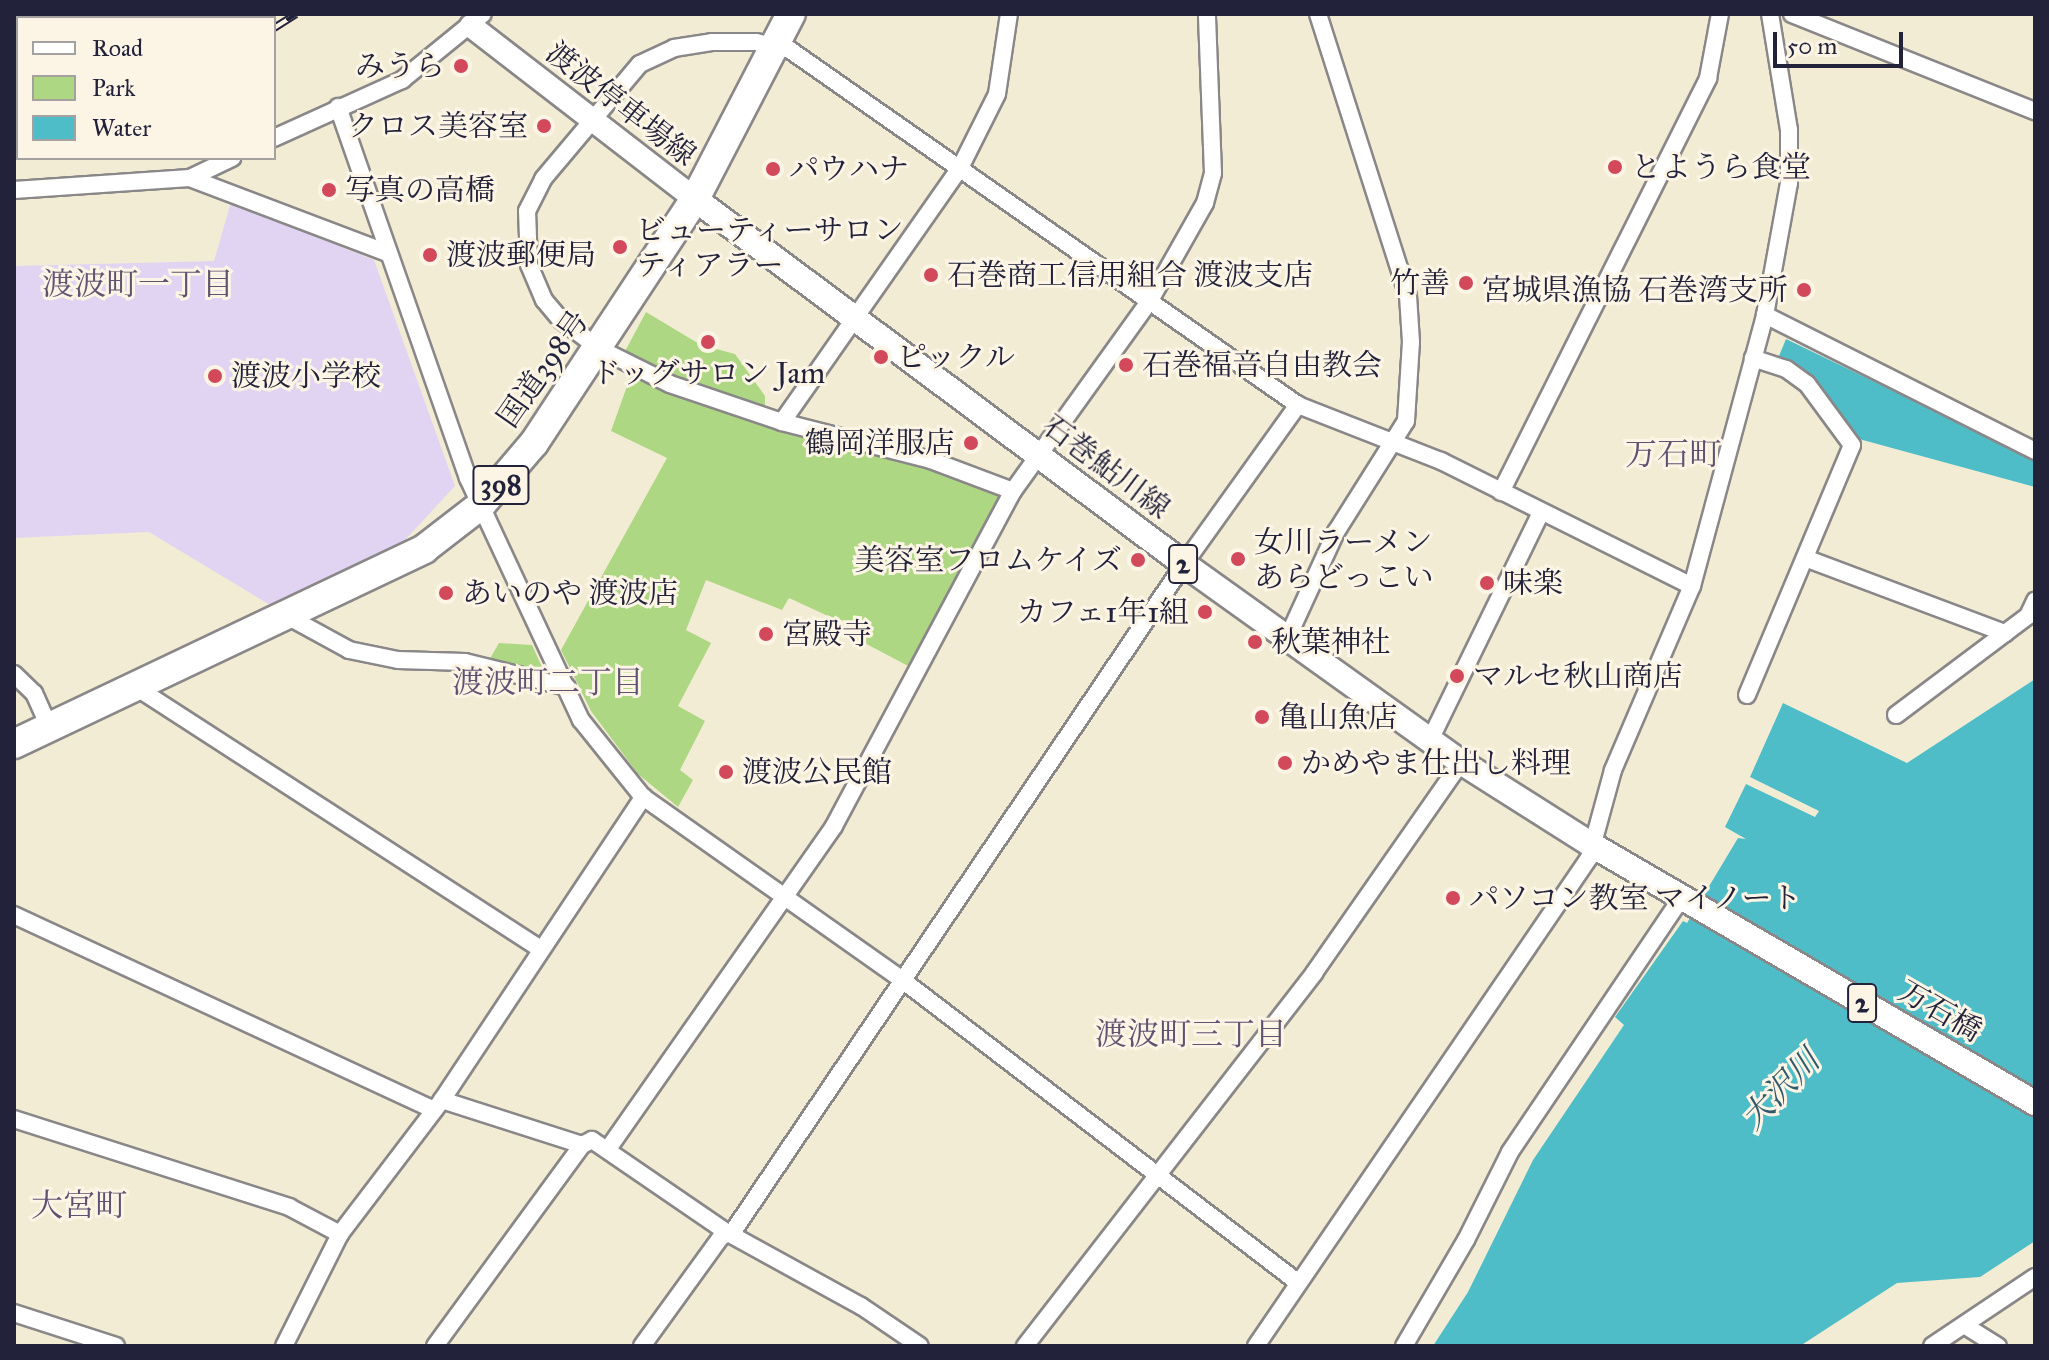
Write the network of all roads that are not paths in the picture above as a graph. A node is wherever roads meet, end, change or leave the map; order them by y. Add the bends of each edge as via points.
1 (791, 14) edge
2 (1009, 14) edge
3 (1207, 14) edge
4 (1318, 14) edge
5 (1720, 14) edge
6 (1770, 14) edge
7 (1792, 14) edge
8 (477, 20) edge
9 (775, 45) junction
10 (338, 107) junction
11 (2035, 111) edge
12 (590, 118) junction
13 (276, 137) edge
14 (228, 160) edge
15 (961, 166) junction
16 (190, 178) junction
17 (14, 190) edge
18 (695, 199) junction
19 (387, 253) junction
20 (1149, 302) junction
21 (1765, 315) junction
22 (855, 320) junction
23 (600, 349) junction
24 (1753, 358) junction
25 (1298, 405) junction
26 (782, 422) junction
27 (1397, 441) junction
28 (2035, 451) edge
29 (1041, 458) junction
30 (1013, 491) junction
31 (1501, 492) junction
32 (481, 505) junction
33 (1540, 514) junction
34 (1805, 558) junction
35 (1184, 564) junction
36 (1692, 586) junction
37 (2035, 601) edge
38 (287, 616) junction
39 (2005, 633) junction
40 (1287, 639) junction
41 (14, 674) edge
42 (134, 686) junction
43 (567, 687) junction
44 (1747, 695) dead end
45 (1896, 715) dead end
46 (49, 727) junction
47 (1430, 740) junction
48 (14, 744) edge
49 (1461, 762) junction
50 (643, 797) junction
51 (1592, 845) junction
52 (783, 900) junction
53 (1686, 900) junction
54 (14, 915) edge
55 (541, 949) junction
56 (901, 979) junction
57 (2035, 1103) edge
58 (438, 1105) junction
59 (14, 1119) edge
60 (582, 1145) junction
61 (608, 1149) junction
62 (1161, 1175) junction
63 (728, 1233) junction
64 (340, 1234) junction
65 (2035, 1277) edge
66 (1297, 1282) junction
67 (14, 1313) edge
68 (1964, 1325) junction
69 (116, 1346) edge
70 (284, 1346) edge
71 (435, 1346) edge
72 (642, 1346) edge
73 (920, 1346) edge
74 (1025, 1346) edge
75 (1256, 1346) edge
76 (1404, 1346) edge
77 (1932, 1346) edge
78 (1998, 1346) edge

1 - 9 highway, 国道398号 / 398
2 - 15 street via 997,94
3 - 20 street via 1213,173 1205,203
4 - 27 street via 1408,296 1406,421
5 - 31 street via 1708,78
6 - 21 street via 1789,130 1789,183
7 - 11 street
8 - 10 street via 402,80
8 - 12 main road, 渡波停車場線
9 - 12 street via 712,42 674,48 640,64
9 - 15 street
9 - 18 highway, 国道398号 / 398
10 - 13 street
10 - 19 street
12 - 18 main road, 渡波停車場線
12 - 23 street via 543,179 527,211 525,234 529,265 544,300
14 - 16 street
15 - 20 street
15 - 22 street
16 - 17 street
16 - 19 street
18 - 22 main road, 石巻鮎川線 / 2
18 - 23 highway, 国道398号 / 398
19 - 32 street
20 - 25 street
20 - 29 street
21 - 24 street
21 - 28 street
22 - 26 street
22 - 29 main road, 石巻鮎川線 / 2
23 - 26 street via 670,384
23 - 32 highway, 国道398号 / 398 via 534,443
24 - 34 street via 1786,369 1807,384 1852,445
24 - 36 street
25 - 27 street
25 - 35 street
26 - 30 street via 931,460
27 - 31 street
27 - 40 street via 1336,532
29 - 30 street
29 - 35 main road, 石巻鮎川線 / 2
30 - 52 street via 834,826
31 - 33 street
32 - 38 highway, 国道398号 / 398 via 424,549
32 - 43 street
33 - 36 street
33 - 47 street
34 - 39 street
34 - 44 street
35 - 40 main road, 石巻鮎川線 / 2
35 - 56 street
36 - 51 street via 1613,770
37 - 39 street via 2028,616
38 - 42 highway, 国道398号 / 398
38 - 43 street via 349,650 398,660 465,662
39 - 45 street
40 - 47 main road, 石巻鮎川線 / 2
41 - 46 street via 34,693
42 - 46 highway, 国道398号 / 398
42 - 55 street
43 - 50 street via 581,720
46 - 48 highway, 国道398号 / 398
47 - 49 main road, 石巻鮎川線 / 2
49 - 51 main road, 石巻鮎川線 / 2
49 - 62 street via 1314,973
50 - 52 street
50 - 55 street
51 - 53 main road, 石巻鮎川線 / 2
51 - 66 street via 1589,858
52 - 56 street
52 - 61 street
53 - 57 main road, 万石橋 / 2
53 - 76 street via 1510,1152
54 - 58 street
55 - 58 street
56 - 62 street
56 - 63 street
58 - 60 street
58 - 64 street
59 - 64 street via 289,1207
60 - 61 street via 592,1140
60 - 71 street
61 - 63 street
62 - 66 street
62 - 74 street
63 - 72 street
63 - 73 street via 861,1306
64 - 70 street
65 - 68 street
66 - 75 street
67 - 69 street
68 - 77 street
68 - 78 street

